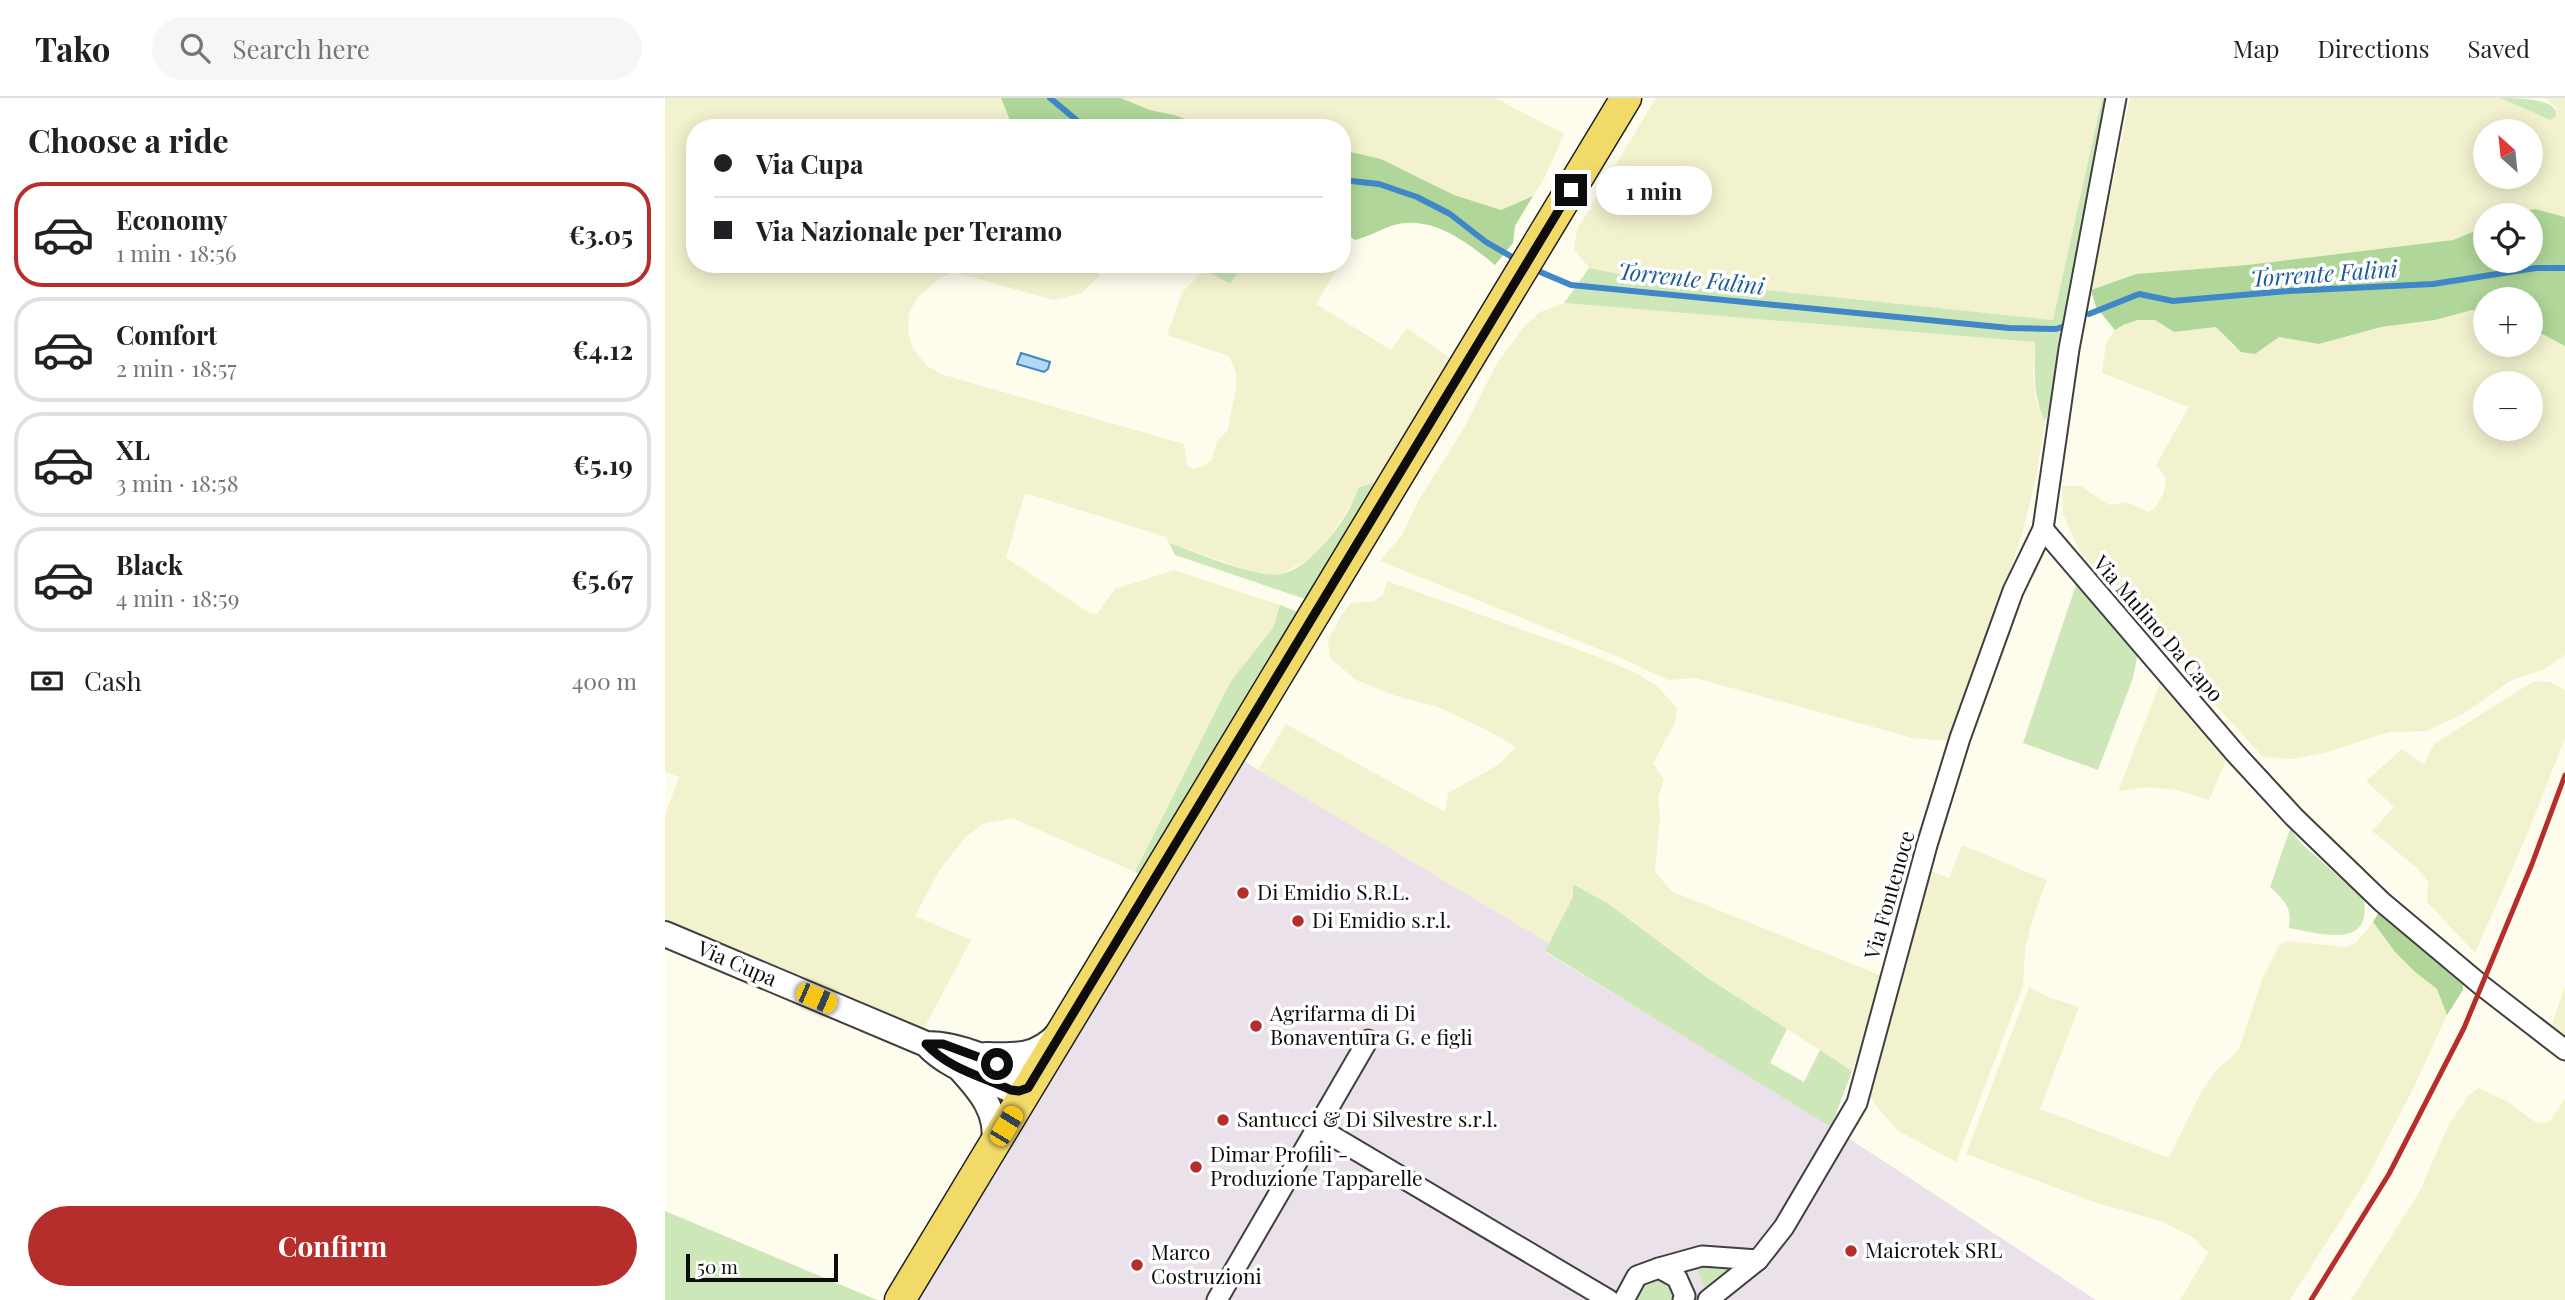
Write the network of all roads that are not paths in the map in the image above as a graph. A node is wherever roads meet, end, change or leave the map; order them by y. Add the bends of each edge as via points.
1 (1626, 98) edge
2 (2116, 98) edge
3 (2043, 529) junction
4 (665, 934) edge
5 (1067, 1023) junction
6 (1368, 1040) dead end
7 (2565, 1050) edge
8 (968, 1062) junction
9 (1028, 1088) junction
10 (1317, 1127) junction
11 (994, 1144) junction
12 (1758, 1260) junction
13 (1659, 1268) junction
14 (899, 1300) edge
15 (1217, 1300) edge
16 (1609, 1300) edge
17 (1624, 1300) edge
18 (1683, 1300) edge
19 (1708, 1300) edge

1 - 5 main road
2 - 3 street via 2069,349
3 - 7 street, Via Mulino Da Capo via 2294,817 2382,902
3 - 12 street, Via Fontenoce via 2013,591 1960,738 1857,1103 1784,1227
4 - 8 street, Via Cupa via 926,1044 937,1056
5 - 8 street via 1045,1046 1030,1054
5 - 9 main road
6 - 10 street
8 - 9 street, Via Cupa via 1011,1090
8 - 11 street, Via Cupa via 993,1114
9 - 11 main road
10 - 15 street
10 - 16 street
11 - 14 main road
12 - 13 street via 1702,1256
12 - 19 street, Via Fontenoce
13 - 17 street via 1637,1276
13 - 18 street via 1677,1278

